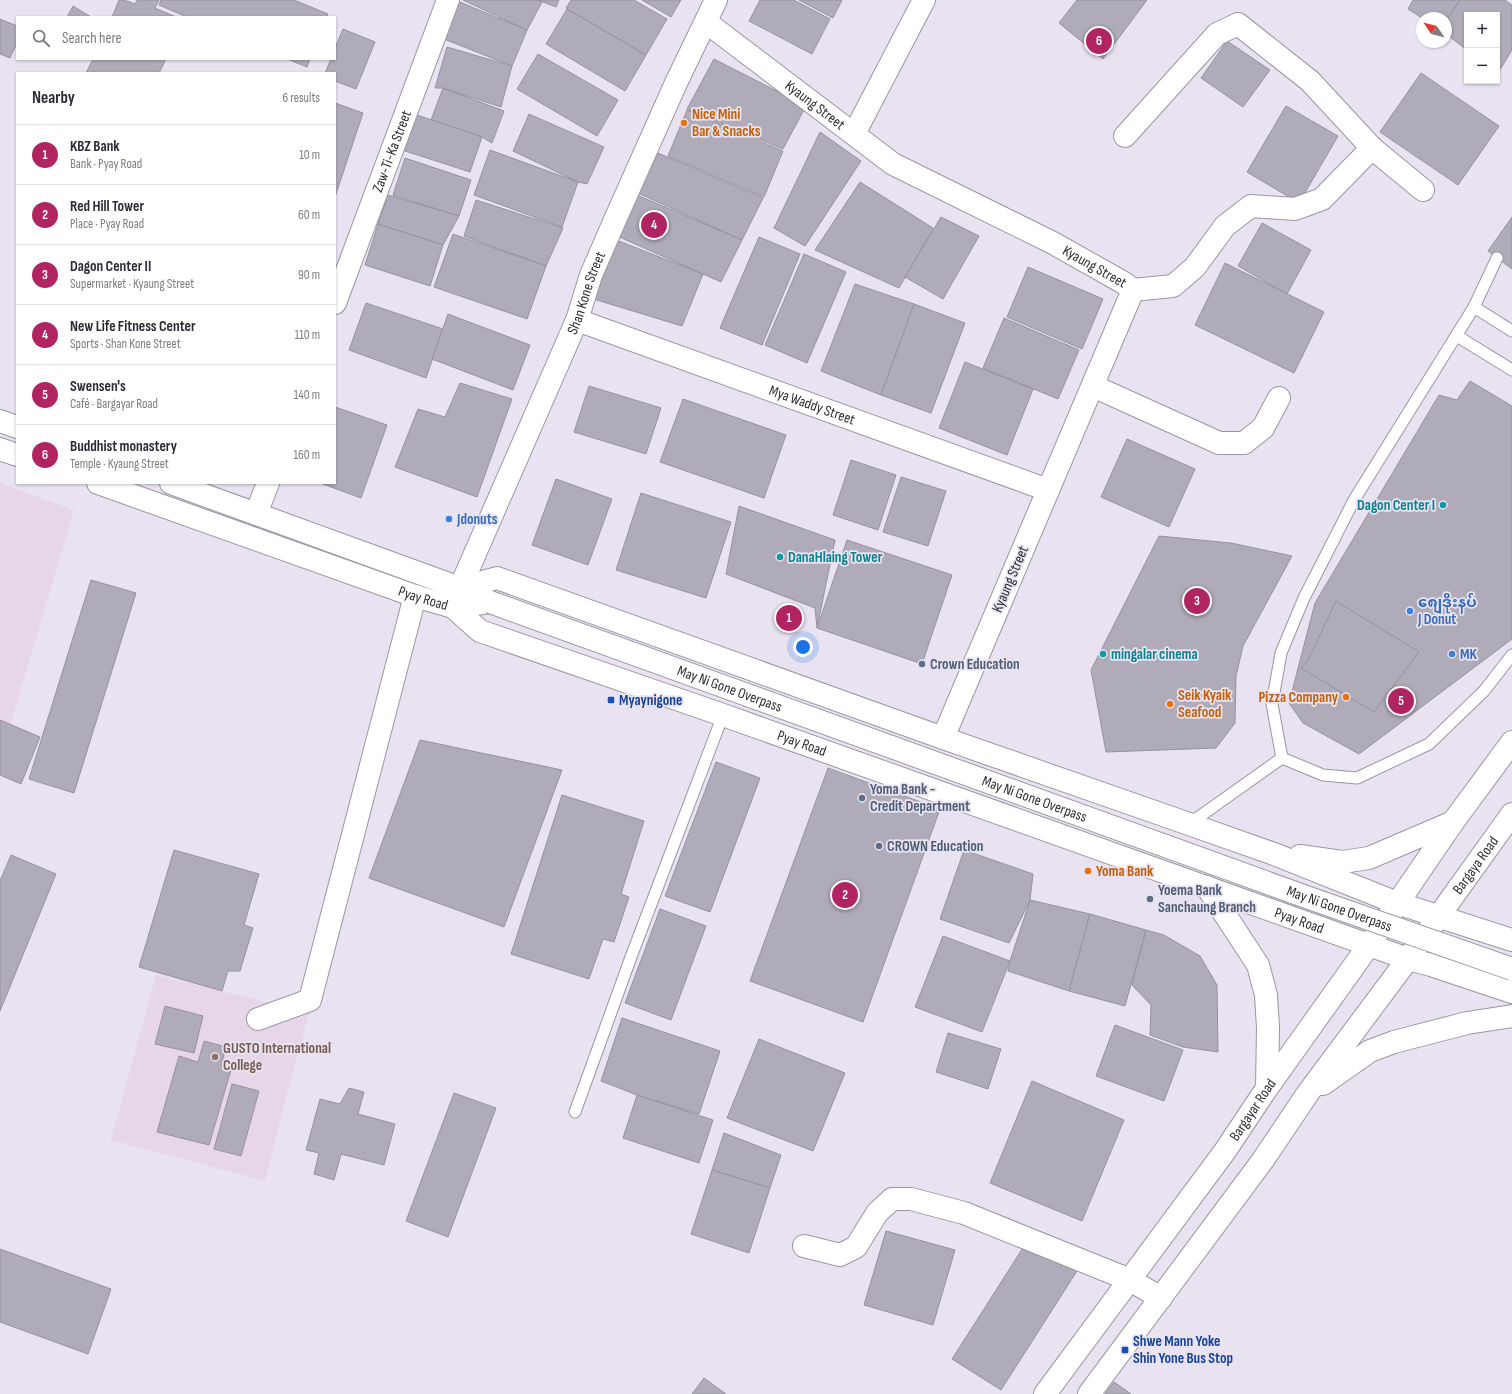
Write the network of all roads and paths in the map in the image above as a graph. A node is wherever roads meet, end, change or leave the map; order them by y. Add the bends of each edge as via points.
1 (448, 0) edge
2 (716, 0) edge
3 (924, 0) edge
4 (706, 22) junction
5 (854, 134) junction
6 (1125, 136) dead end
7 (1372, 148) junction
8 (1423, 190) dead end
9 (1497, 258) dead end
10 (1133, 290) junction
11 (336, 300) edge
12 (1474, 307) junction
13 (577, 320) junction
14 (1512, 331) edge
15 (1457, 336) junction
16 (1512, 370) edge
17 (1092, 386) junction
18 (1279, 398) dead end
19 (0, 421) edge
20 (16, 427) edge
21 (0, 449) edge
22 (16, 455) edge
23 (101, 484) edge
24 (178, 484) edge
25 (268, 484) edge
26 (1048, 490) junction
27 (256, 514) junction
28 (415, 596) junction
29 (457, 598) junction
30 (1512, 655) edge
31 (723, 715) junction
32 (943, 738) junction
33 (1512, 742) edge
34 (1282, 758) junction
35 (1512, 814) edge
36 (1453, 822) junction
37 (1190, 824) junction
38 (1274, 854) junction
39 (1207, 887) junction
40 (1397, 903) junction
41 (1439, 915) junction
42 (1512, 940) edge
43 (1369, 945) junction
44 (1408, 959) junction
45 (1512, 969) edge
46 (1512, 992) edge
47 (1512, 1016) edge
48 (258, 1019) dead end
49 (1267, 1088) junction
50 (1308, 1093) junction
51 (575, 1112) dead end
52 (804, 1246) dead end
53 (1130, 1280) junction
54 (1161, 1298) junction
55 (1045, 1394) edge
56 (1089, 1394) edge

1 - 11 main road, Zaw-Ti-Ka Street
2 - 4 main road, Shan Kone Street
3 - 5 main road
4 - 5 main road, Kyaung Street
4 - 13 main road, Shan Kone Street via 676,83 591,275
5 - 10 main road, Kyaung Street via 893,164 1053,243
6 - 7 main road via 1217,34 1238,24 1310,81
7 - 8 main road
7 - 10 main road via 1322,199 1295,209 1252,206 1225,226 1195,267 1173,286
9 - 12 lane
10 - 17 main road, Kyaung Street
12 - 14 lane
12 - 15 lane
13 - 26 main road, Mya Waddy Street
13 - 29 main road, Shan Kone Street
15 - 16 lane
15 - 34 lane via 1354,500 1304,598 1281,653 1272,704
17 - 18 main road via 1219,443 1244,443 1263,428
17 - 26 main road, Kyaung Street
19 - 20 main road
21 - 22 main road
23 - 28 main road, Pyay Road
24 - 27 main road, Pyay Road
25 - 27 main road
26 - 32 main road, Kyaung Street
27 - 29 main road, Pyay Road
28 - 29 main road, Pyay Road
28 - 48 main road via 310,1000
29 - 31 main road, Pyay Road via 480,631
29 - 32 main road, Pyay Road via 497,578
29 - 45 main road, May Ni Gone Overpass, bridge via 490,602
30 - 34 lane via 1484,691 1429,744 1357,778 1323,775
31 - 39 main road, Pyay Road
31 - 51 lane
32 - 37 main road, Pyay Road
33 - 36 main road, Bargayar Road
34 - 37 lane
35 - 41 main road, Bargaya Road
36 - 38 main road via 1369,858 1342,862
36 - 40 main road, Bargayar Road
37 - 38 main road, Pyay Road
38 - 40 main road, Pyay Road
39 - 43 main road, Pyay Road
39 - 49 main road via 1258,964 1266,995
40 - 41 main road, Pyay Road
40 - 43 main road, Bargayar Road
41 - 42 main road, Pyay Road
41 - 44 main road
43 - 44 main road, Pyay Road
43 - 49 main road, Bargayar Road
44 - 46 main road, Pyay Road
44 - 50 main road
47 - 50 main road via 1467,1023 1370,1051
49 - 53 main road, Bargayar Road via 1225,1151
50 - 54 main road via 1263,1160
52 - 53 main road via 840,1255 856,1247 877,1214 892,1199 911,1200 964,1213
53 - 54 main road
53 - 55 main road, Bargayar Road
54 - 56 main road

